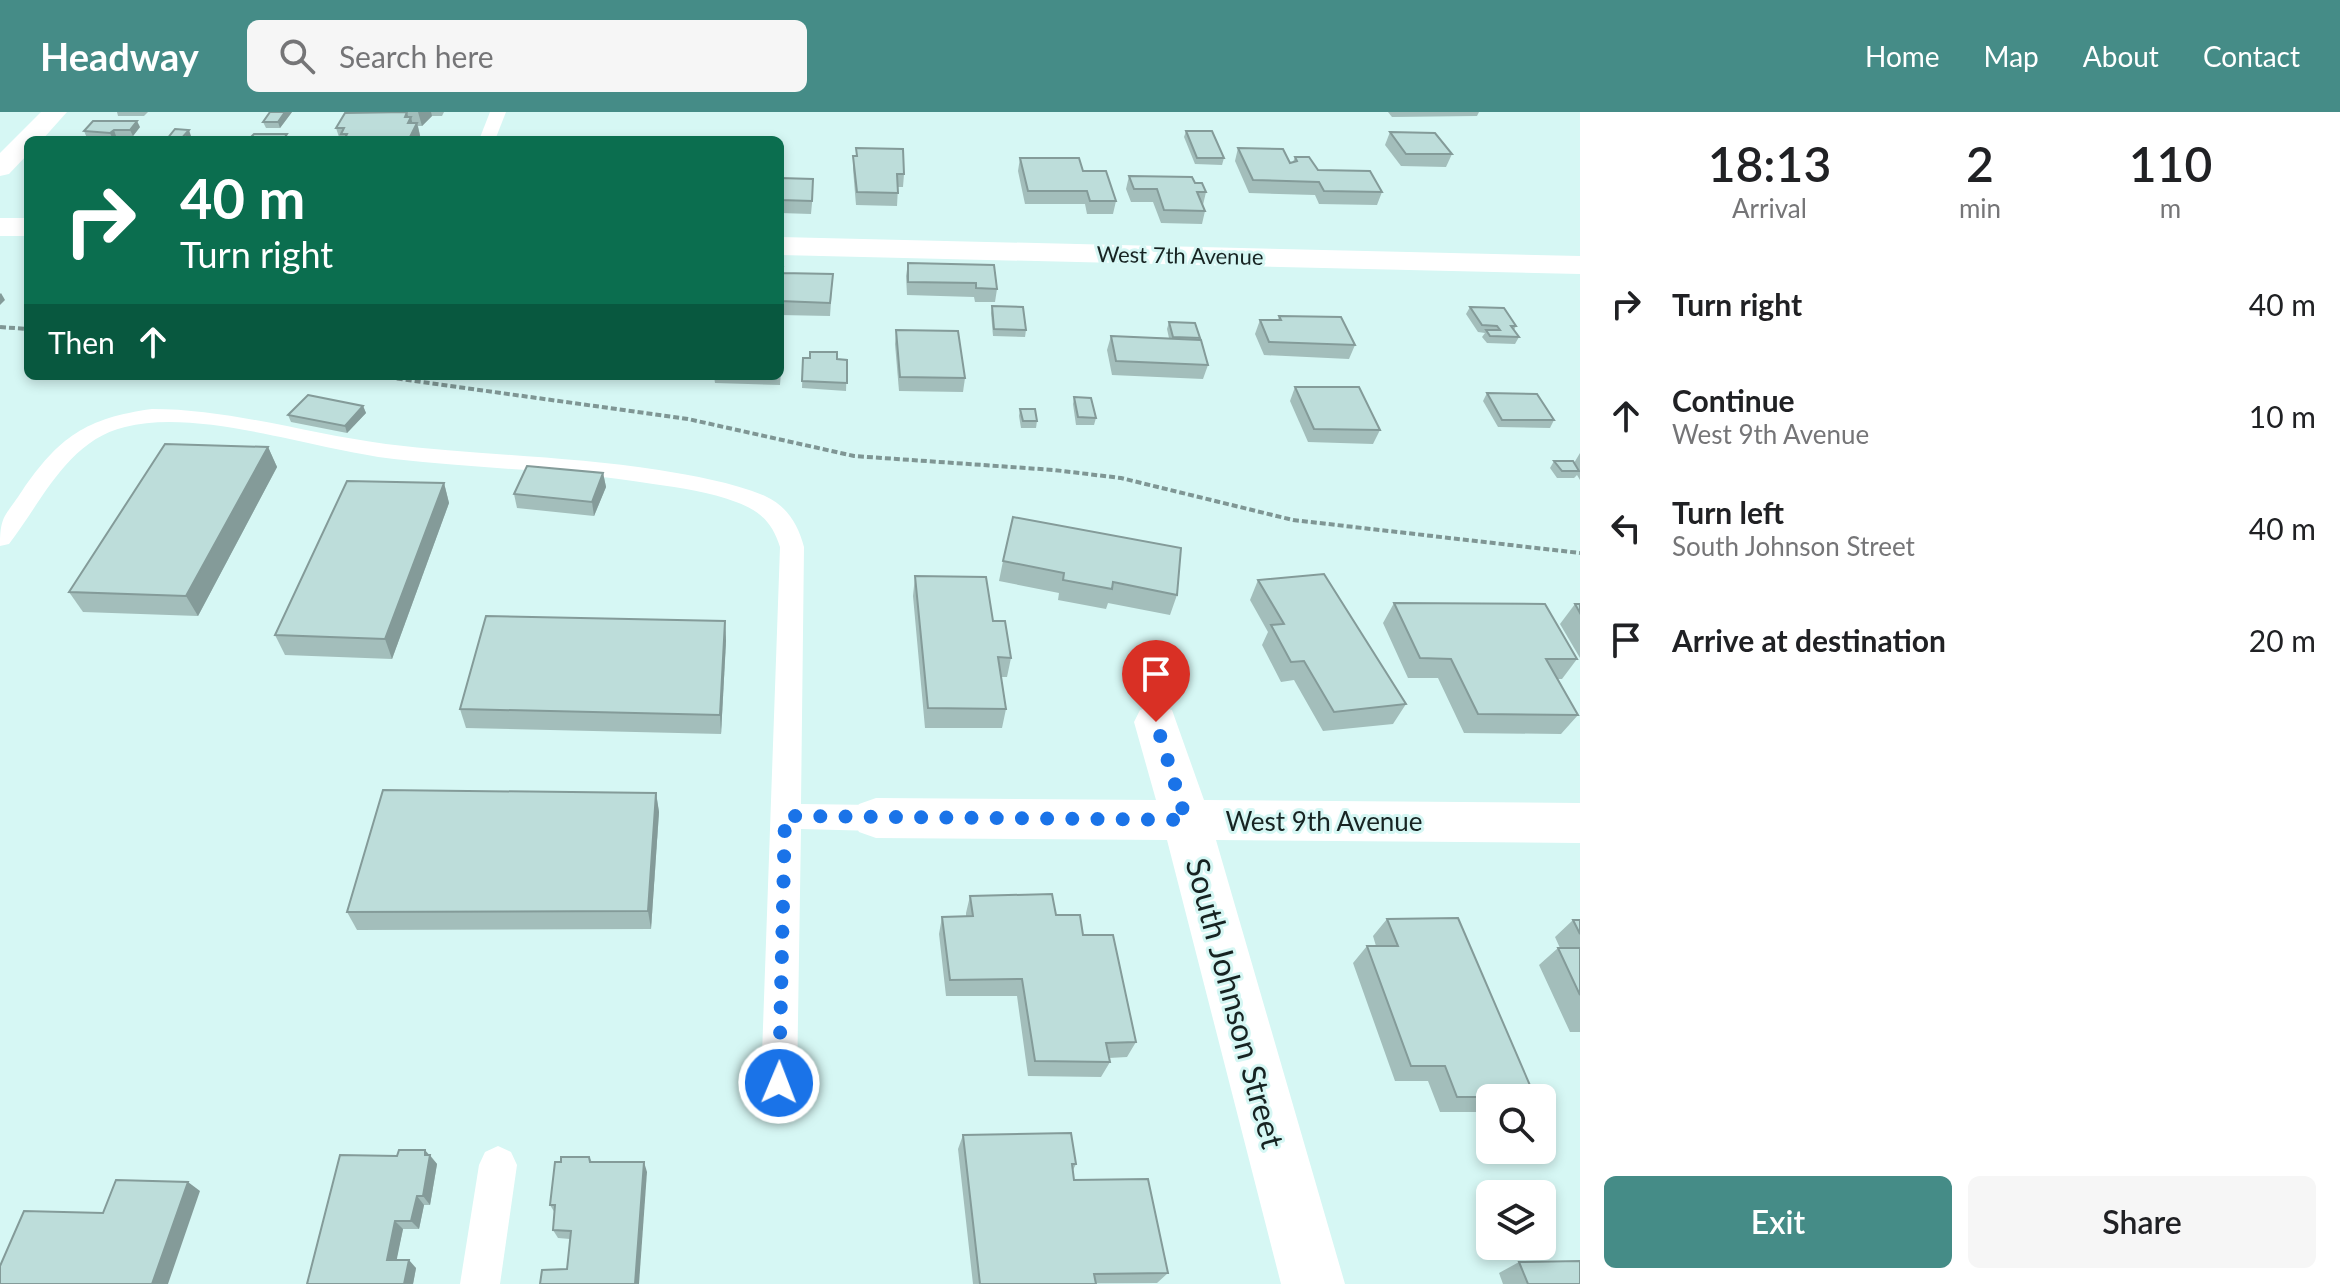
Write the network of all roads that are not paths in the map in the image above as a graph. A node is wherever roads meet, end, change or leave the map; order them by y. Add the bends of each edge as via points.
1 (55, 112) edge
2 (498, 112) edge
3 (31, 136) edge
4 (489, 136) edge
5 (24, 144) edge
6 (0, 168) edge
7 (0, 227) edge
8 (24, 227) edge
9 (784, 246) edge
10 (1580, 265) edge
11 (0, 538) edge
12 (1156, 722) dead end
13 (785, 816) junction
14 (876, 818) joint
15 (1186, 820) junction
16 (1580, 823) edge
17 (779, 1083) dead end
18 (498, 1165) dead end
19 (480, 1284) edge
20 (1313, 1284) edge

1 - 3 street
2 - 4 lane
5 - 6 street
7 - 8 street
9 - 10 street, West 7th Avenue
11 - 13 lane via 73,442 94,429 151,417 274,428 368,449 644,474 721,489 778,514 792,547
12 - 15 street, South Johnson Street
13 - 14 lane
13 - 17 lane
14 - 15 street, West 9th Avenue
15 - 16 street, West 9th Avenue
15 - 20 street, South Johnson Street
18 - 19 lane

